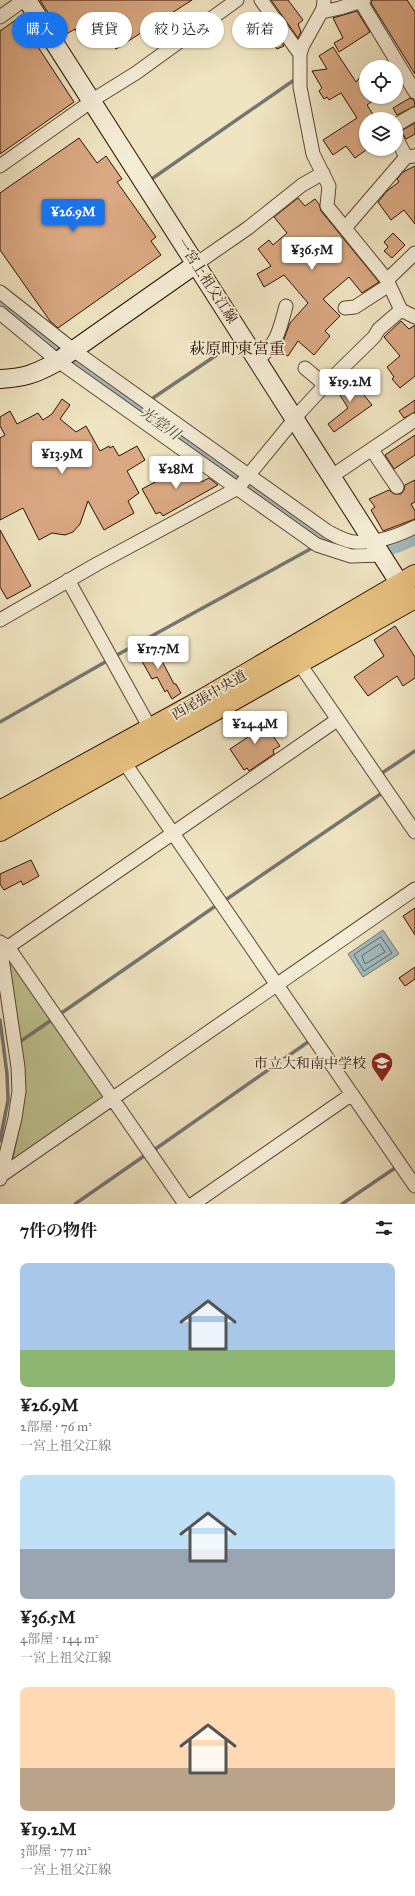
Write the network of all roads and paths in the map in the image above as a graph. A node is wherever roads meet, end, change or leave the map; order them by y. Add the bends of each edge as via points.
1 (25, 0) edge
2 (237, 0) edge
3 (261, 0) edge
4 (362, 1) edge
5 (323, 6) edge
6 (0, 17) edge
7 (300, 54) junction
8 (415, 92) edge
9 (92, 102) junction
10 (415, 114) edge
11 (403, 121) edge
12 (403, 146) edge
13 (410, 156) edge
14 (0, 166) edge
15 (323, 173) junction
16 (345, 228) junction
17 (415, 253) edge
18 (196, 264) junction
19 (388, 283) junction
20 (0, 292) edge
21 (286, 306) dead end
22 (345, 308) dead end
23 (0, 313) edge
24 (410, 313) edge
25 (66, 355) junction
26 (258, 360) junction
27 (304, 368) dead end
28 (0, 379) edge
29 (325, 385) junction
30 (295, 418) junction
31 (415, 420) edge
32 (372, 450) junction
33 (332, 476) junction
34 (244, 481) junction
35 (397, 486) dead end
36 (415, 527) edge
37 (378, 548) junction
38 (68, 580) junction
39 (412, 592) edge
40 (0, 620) edge
41 (299, 663) junction
42 (337, 720) junction
43 (150, 728) junction
44 (124, 762) junction
45 (0, 811) edge
46 (0, 831) edge
47 (415, 832) edge
48 (172, 833) junction
49 (415, 889) edge
50 (3, 944) edge
51 (277, 985) junction
52 (352, 1094) junction
53 (113, 1098) junction
54 (1, 1178) edge
55 (415, 1186) edge
56 (185, 1204) edge
57 (194, 1204) edge

1 - 6 street
1 - 9 main road, 一宮上祖父江線
2 - 9 street
3 - 7 street
4 - 5 street
4 - 8 street
5 - 7 street
7 - 15 street via 300,87 309,138 313,154
9 - 14 street
9 - 18 main road, 一宮上祖父江線
10 - 11 street
12 - 13 street
13 - 16 street
15 - 16 street via 329,186 327,206
15 - 18 street
16 - 19 street
17 - 19 street
18 - 25 main road
18 - 26 main road, 一宮上祖父江線
19 - 22 street via 355,307
19 - 24 street
20 - 25 street
21 - 26 street via 278,338
23 - 25 street
24 - 29 street via 379,330
25 - 28 main road via 38,372 20,378
25 - 34 street
25 - 34 street
26 - 30 main road, 一宮上祖父江線
27 - 29 street
29 - 30 street
30 - 33 main road, 一宮上祖父江線
30 - 34 street
31 - 32 street
32 - 33 street
32 - 35 street
33 - 37 main road, 一宮上祖父江線
34 - 37 street via 343,539
34 - 37 street via 317,545 351,556
34 - 38 street
36 - 37 street via 393,537
37 - 39 main road, 一宮上祖父江線
38 - 40 street
38 - 43 street
39 - 41 main road, 西尾張中央道
39 - 43 main road, 西尾張中央道
41 - 42 street
41 - 44 main road, 西尾張中央道
42 - 47 street
42 - 48 street
43 - 45 main road, 西尾張中央道
44 - 46 main road, 西尾張中央道
44 - 48 street
48 - 50 street
48 - 51 street
49 - 51 street
50 - 53 street
50 - 54 street via 19,1090
51 - 52 street
51 - 53 street
52 - 55 street
52 - 57 street
53 - 54 street
53 - 56 street

